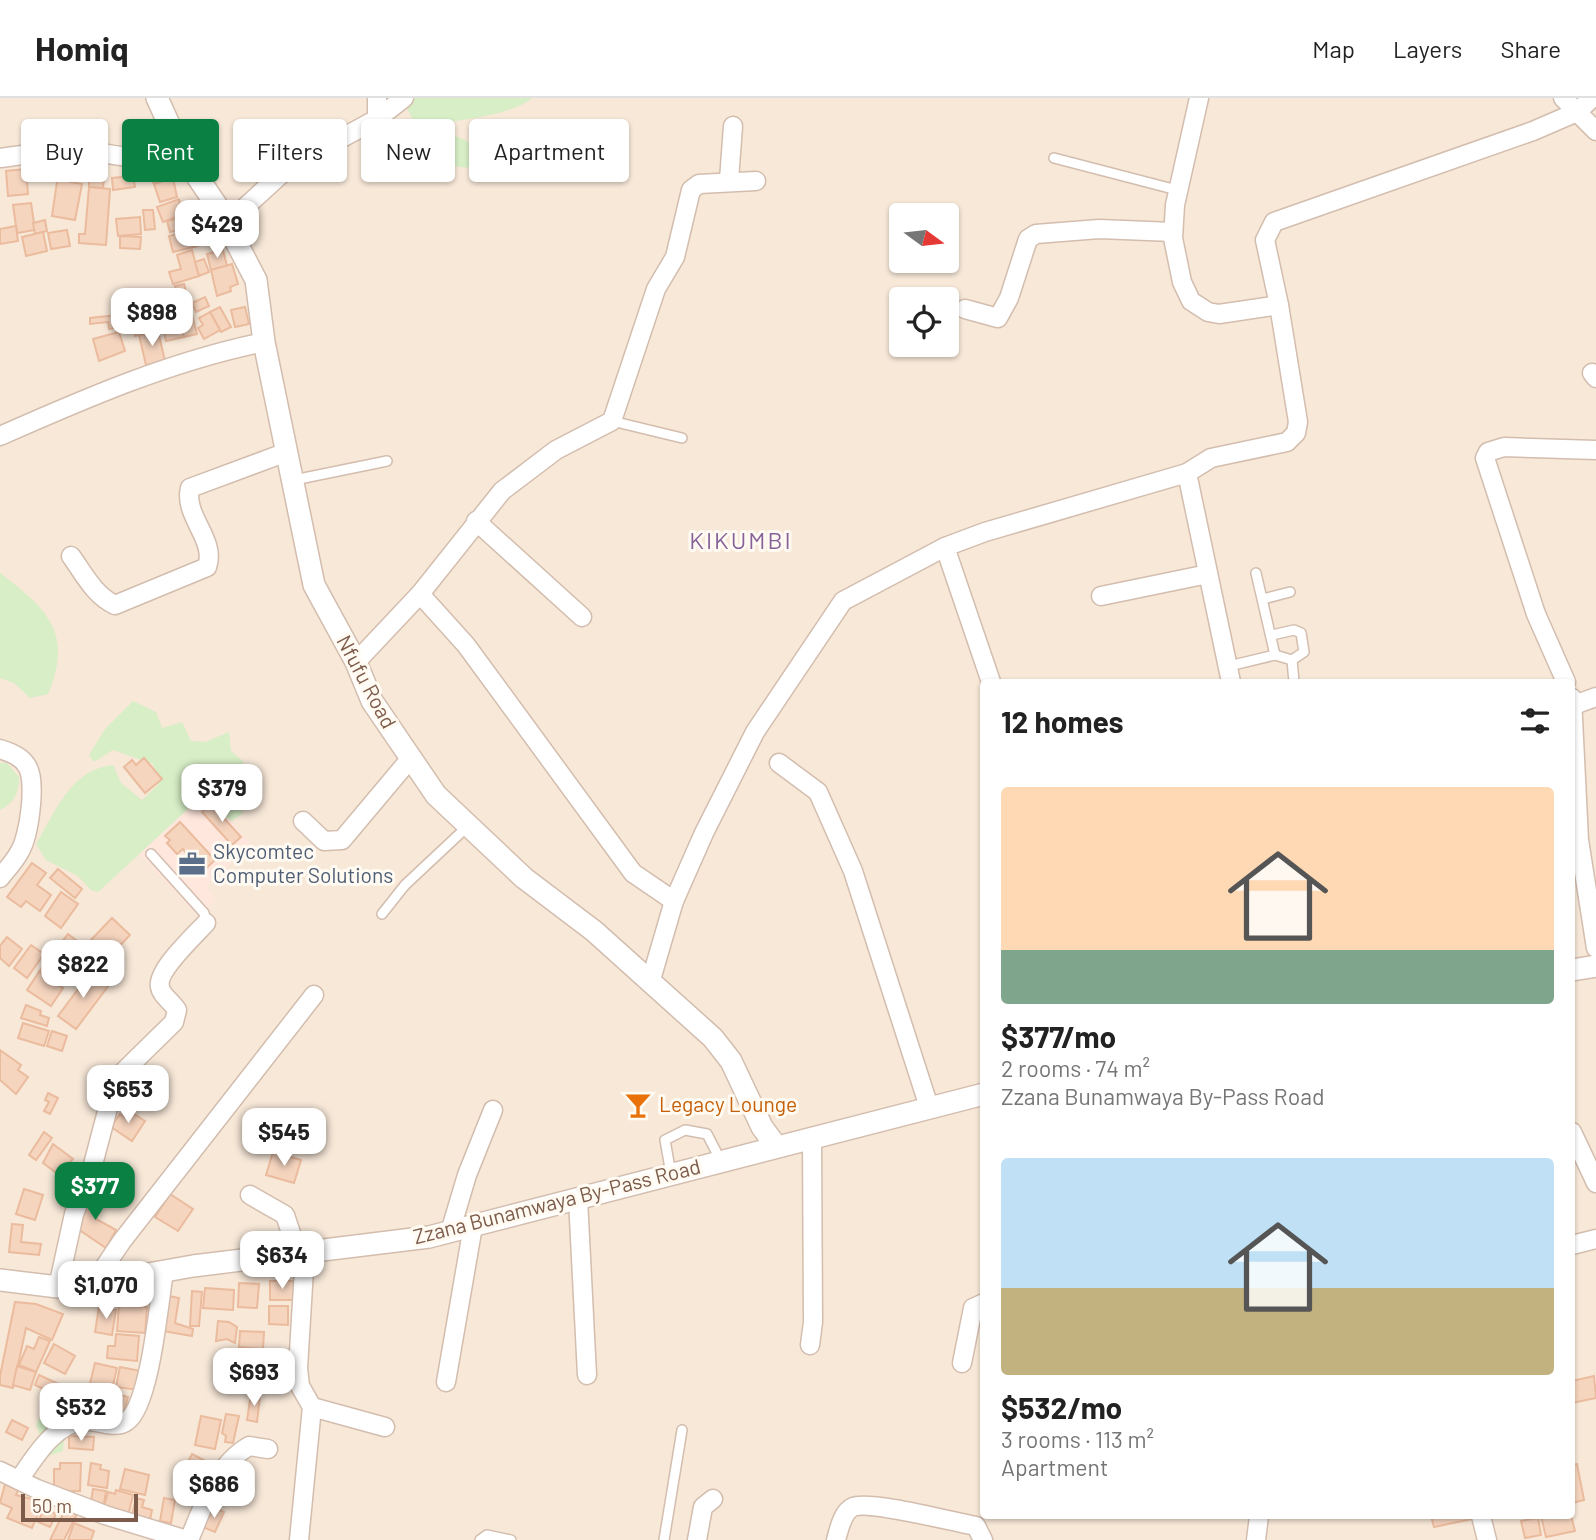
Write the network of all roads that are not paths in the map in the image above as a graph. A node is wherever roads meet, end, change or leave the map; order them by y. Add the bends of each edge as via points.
1 (157, 98) edge
2 (377, 98) edge
3 (404, 98) edge
4 (1199, 98) edge
5 (1563, 98) edge
6 (1592, 98) edge
7 (1577, 112) junction
8 (167, 119) edge
9 (377, 119) joint
10 (733, 126) dead end
11 (361, 128) edge
12 (1596, 131) edge
13 (122, 157) edge
14 (0, 158) edge
15 (1054, 159) dead end
16 (729, 180) junction
17 (756, 181) dead end
18 (202, 182) edge
19 (1177, 190) junction
20 (228, 223) junction
21 (1172, 232) junction
22 (1279, 305) junction
23 (965, 309) dead end
24 (264, 342) junction
25 (612, 421) junction
26 (0, 436) edge
27 (682, 438) dead end
28 (1596, 450) edge
29 (287, 452) junction
30 (387, 461) dead end
31 (1187, 473) junction
32 (292, 480) junction
33 (476, 521) junction
34 (945, 547) junction
35 (71, 556) dead end
36 (1256, 573) dead end
37 (1208, 574) junction
38 (1290, 592) dead end
39 (420, 594) junction
40 (1101, 596) dead end
41 (1263, 599) junction
42 (582, 617) dead end
43 (1272, 635) junction
44 (1275, 655) junction
45 (1292, 660) junction
46 (356, 662) junction
47 (991, 674) edge
48 (1230, 674) edge
49 (1294, 679) edge
50 (1565, 679) edge
51 (1596, 697) edge
52 (1575, 701) edge
53 (1575, 747) edge
54 (0, 749) edge
55 (410, 759) junction
56 (779, 763) dead end
57 (303, 821) dead end
58 (468, 826) junction
59 (150, 854) dead end
60 (0, 878) edge
61 (674, 901) junction
62 (382, 914) dead end
63 (206, 923) joint
64 (1596, 948) edge
65 (1596, 966) edge
66 (1575, 970) edge
67 (650, 983) junction
68 (314, 995) dead end
69 (980, 1095) edge
70 (929, 1107) junction
71 (493, 1111) dead end
72 (813, 1137) junction
73 (1575, 1138) edge
74 (776, 1146) junction
75 (721, 1161) junction
76 (671, 1174) junction
77 (1596, 1183) edge
78 (250, 1195) dead end
79 (578, 1199) junction
80 (473, 1226) junction
81 (450, 1232) junction
82 (1596, 1239) edge
83 (1575, 1244) edge
84 (298, 1253) junction
85 (164, 1271) junction
86 (0, 1280) edge
87 (93, 1284) junction
88 (58, 1287) junction
89 (980, 1305) edge
90 (810, 1345) dead end
91 (962, 1363) dead end
92 (587, 1375) dead end
93 (446, 1382) dead end
94 (312, 1407) junction
95 (385, 1427) dead end
96 (682, 1430) dead end
97 (268, 1449) dead end
98 (0, 1471) edge
99 (19, 1480) junction
100 (713, 1499) dead end
101 (1259, 1519) edge
102 (1481, 1519) edge
103 (188, 1540) edge
104 (299, 1540) edge
105 (480, 1540) edge
106 (511, 1540) edge
107 (664, 1540) edge
108 (696, 1540) edge
109 (836, 1540) edge
110 (983, 1540) edge
111 (1256, 1540) edge
112 (1487, 1540) edge

1 - 8 street, Nfufu Road
2 - 9 street
3 - 9 street
4 - 19 street
5 - 7 street
6 - 7 street
7 - 12 street
7 - 22 street via 1274,222 1265,240
10 - 16 street
11 - 20 street via 290,166
13 - 14 street via 74,150
15 - 19 lane
16 - 17 street
16 - 25 street via 699,184 691,190 675,257 656,289
18 - 20 street, Nfufu Road
19 - 21 street
20 - 24 street, Nfufu Road via 256,280
21 - 22 street via 1182,282 1191,301 1219,314
21 - 23 street via 1099,229 1036,234 1028,239 998,317
22 - 31 street via 1296,433 1287,442 1212,458
24 - 26 street via 218,351 113,386
24 - 29 street, Nfufu Road
25 - 27 lane
25 - 33 street via 555,450 502,491
28 - 50 street via 1504,447 1488,452 1485,458 1536,614
29 - 32 street, Nfufu Road
29 - 35 street via 190,488 189,504 209,552 207,567 114,605
30 - 32 lane
31 - 34 street
31 - 37 street
32 - 46 street, Nfufu Road via 314,585
33 - 39 street
33 - 42 street
34 - 47 street
34 - 61 street via 843,601 755,732
36 - 41 lane
37 - 40 street
37 - 48 street
38 - 41 lane
39 - 46 street
39 - 61 street via 467,645 633,873
41 - 43 lane
43 - 44 lane
43 - 45 lane via 1301,633 1304,652
44 - 45 lane
44 - 48 lane
45 - 49 lane
46 - 55 street, Nfufu Road via 372,701
51 - 52 street
53 - 64 street via 1579,840
54 - 60 street via 18,756 29,768 30,789 29,831
55 - 57 street via 342,840 324,841
55 - 58 street, Nfufu Road via 436,795
56 - 70 street via 818,792 848,860
58 - 62 lane
58 - 67 street, Nfufu Road
59 - 63 lane via 204,913
61 - 67 street
63 - 88 street via 164,970 159,982 177,1010 174,1022 119,1076 108,1098
65 - 66 street
67 - 74 street, Nfufu Road via 689,1014 731,1061
68 - 87 street
69 - 70 street, Zzana Bunamwaya By-Pass Road
70 - 72 street, Zzana Bunamwaya By-Pass Road
71 - 81 street
72 - 74 street, Zzana Bunamwaya By-Pass Road
72 - 90 street
73 - 77 street
74 - 75 street, Zzana Bunamwaya By-Pass Road
75 - 76 street, Zzana Bunamwaya By-Pass Road
75 - 76 lane via 707,1134 685,1130 665,1140
76 - 79 street, Zzana Bunamwaya By-Pass Road
78 - 84 street via 285,1215
79 - 80 street, Zzana Bunamwaya By-Pass Road
79 - 92 street
80 - 81 street, Zzana Bunamwaya By-Pass Road
80 - 93 street
81 - 84 street, Zzana Bunamwaya By-Pass Road
82 - 83 street
84 - 85 street, Zzana Bunamwaya By-Pass Road
84 - 94 street via 298,1368 300,1386
85 - 87 street, Zzana Bunamwaya By-Pass Road
85 - 99 street via 144,1394 130,1420 119,1426 84,1421 59,1431
86 - 88 street, Zzana Bunamwaya By-Pass Road
87 - 88 street, Zzana Bunamwaya By-Pass Road
89 - 91 street via 973,1308
94 - 95 street
94 - 104 street
96 - 107 lane
97 - 103 street via 248,1446 237,1452 209,1495
98 - 99 street
99 - 103 street via 105,1515
100 - 108 street via 703,1507
101 - 111 street
102 - 112 street
105 - 106 lane via 487,1535
109 - 110 street via 846,1511 854,1506 976,1526

